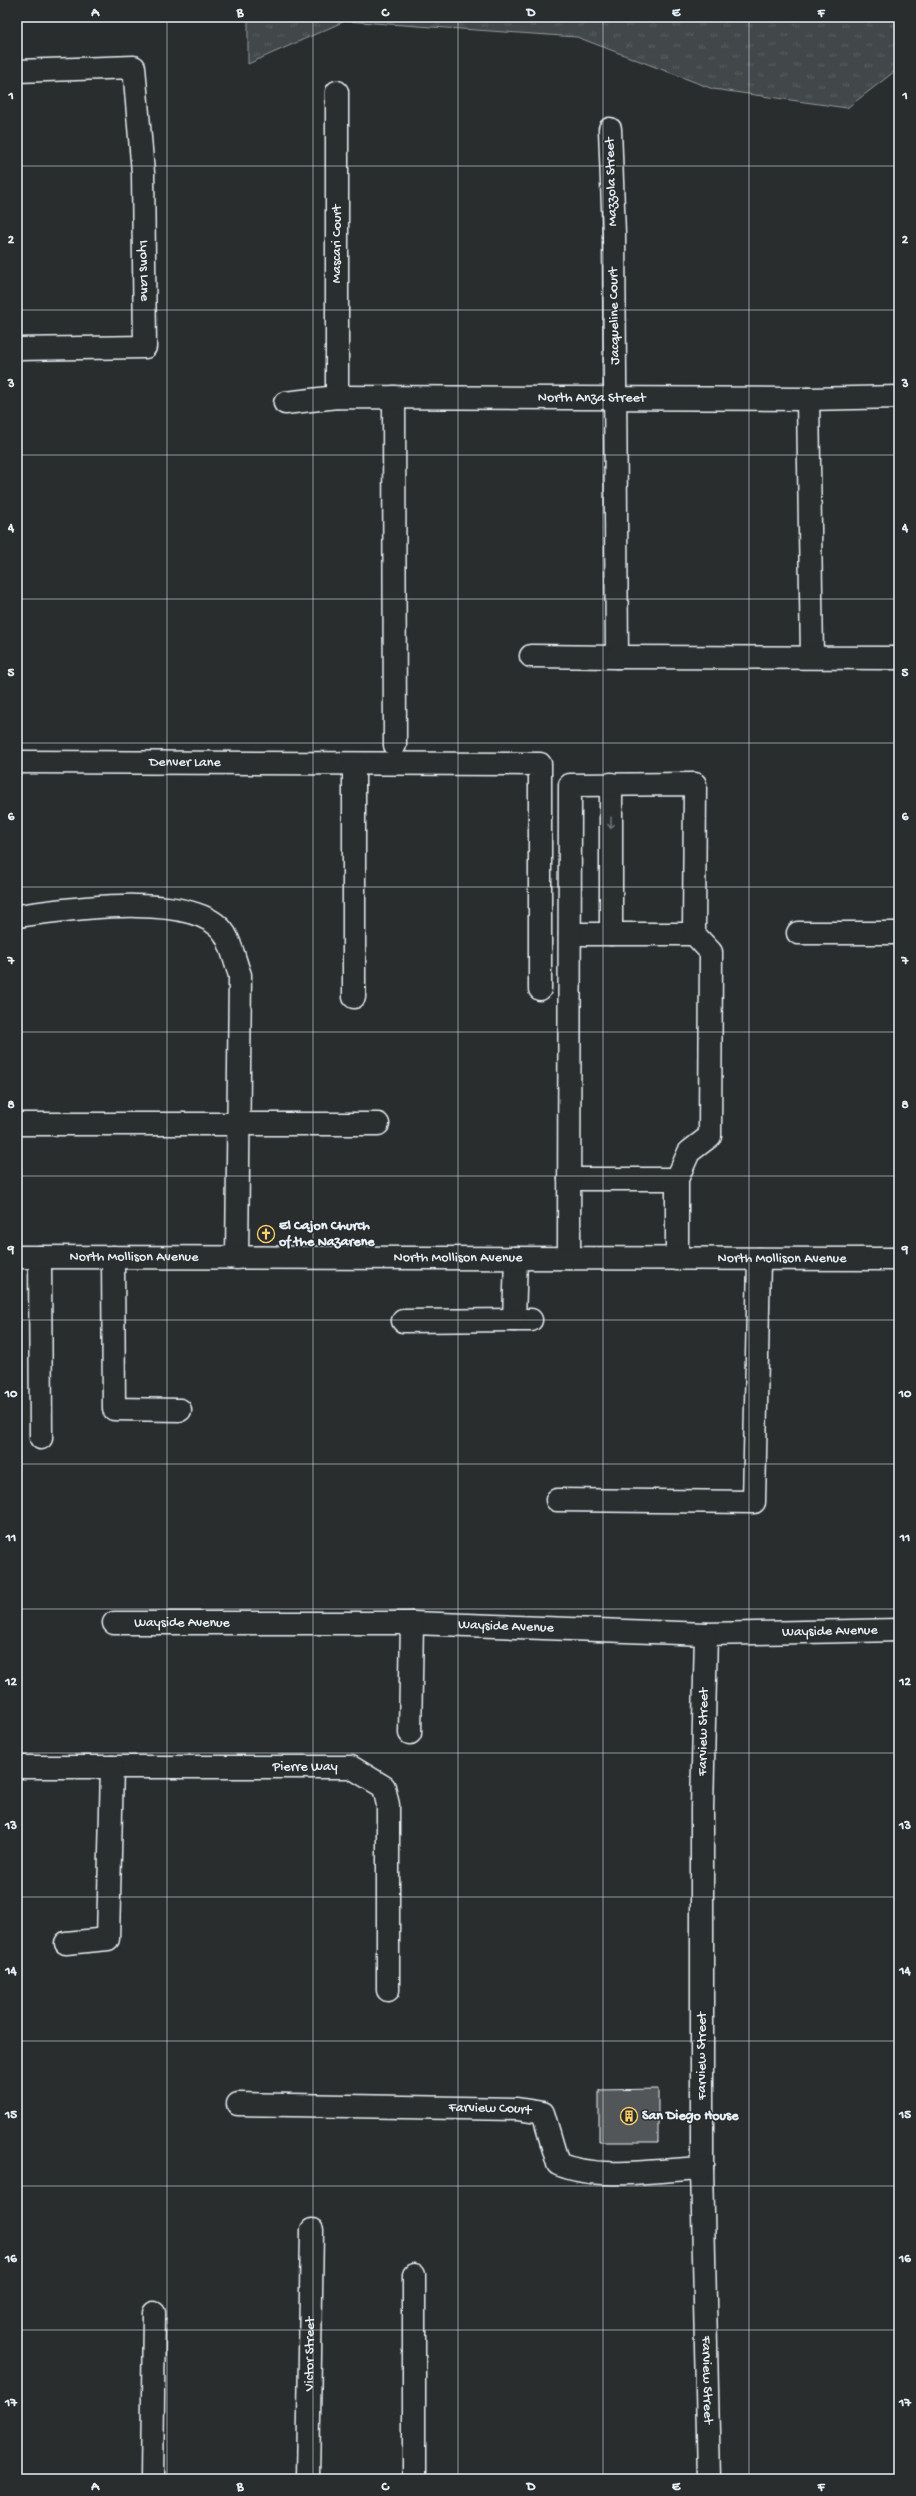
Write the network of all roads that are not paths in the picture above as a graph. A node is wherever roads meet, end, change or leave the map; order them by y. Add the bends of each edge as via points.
1 (17, 71) edge
2 (337, 92) dead end
3 (610, 129) dead end
4 (614, 234) joint
5 (17, 349) edge
6 (337, 397) junction
7 (394, 397) junction
8 (899, 397) edge
9 (616, 398) junction
10 (808, 399) junction
11 (285, 403) dead end
12 (531, 656) dead end
13 (617, 657) junction
14 (812, 657) junction
15 (897, 658) dead end
16 (395, 745) dead end
17 (17, 762) edge
18 (354, 764) junction
19 (611, 784) junction
20 (17, 916) edge
21 (798, 933) dead end
22 (899, 933) edge
23 (570, 934) junction
24 (611, 934) junction
25 (694, 934) junction
26 (540, 989) dead end
27 (354, 997) dead end
28 (17, 1124) edge
29 (378, 1124) dead end
30 (238, 1125) junction
31 (569, 1179) junction
32 (677, 1179) junction
33 (40, 1256) junction
34 (17, 1257) edge
35 (113, 1257) junction
36 (237, 1258) junction
37 (516, 1258) junction
38 (568, 1258) junction
39 (677, 1259) junction
40 (759, 1259) junction
41 (899, 1259) edge
42 (404, 1321) dead end
43 (180, 1410) dead end
44 (41, 1438) dead end
45 (557, 1500) dead end
46 (114, 1623) dead end
47 (412, 1623) junction
48 (899, 1630) edge
49 (706, 1634) junction
50 (410, 1733) dead end
51 (17, 1767) edge
52 (112, 1767) junction
53 (66, 1943) dead end
54 (388, 1990) dead end
55 (238, 2104) dead end
56 (702, 2168) junction
57 (312, 2230) dead end
58 (414, 2275) dead end
59 (154, 2313) dead end
60 (152, 2479) edge
61 (308, 2479) edge
62 (414, 2479) edge
63 (709, 2479) edge

1 - 5 street, Lyons Lane via 134,67 143,173 144,347
2 - 6 street, Mascari Court
3 - 4 street, Mazzola Street
4 - 9 street, Jacqueline Court
6 - 7 street, North Anza Street
6 - 11 street, North Anza Street
7 - 9 street, North Anza Street
7 - 16 street
8 - 10 street, North Anza Street
9 - 10 street, North Anza Street
9 - 13 street, Jacqueline Court
10 - 14 street
12 - 13 street
13 - 14 street
14 - 15 street
17 - 18 street, Denver Lane
18 - 26 street, Denver Lane via 540,764
18 - 27 street
19 - 23 street via 570,784
19 -> 24 street
19 - 25 street via 695,784
20 - 30 street via 106,906 173,908 201,914 225,934 240,974
21 - 22 street
23 - 24 street
23 - 31 street
24 - 25 street
25 - 32 street via 711,952 710,1136 689,1152
28 - 30 street
29 - 30 street
30 - 36 street
31 - 32 street
31 - 38 street
32 - 39 street
33 - 34 street, North Mollison Avenue
33 - 35 street, North Mollison Avenue
33 - 44 street
35 - 36 street, North Mollison Avenue
35 - 43 street via 114,1409
36 - 37 street, North Mollison Avenue
37 - 38 street, North Mollison Avenue
37 - 42 street via 522,1320
38 - 39 street, North Mollison Avenue
39 - 40 street, North Mollison Avenue
40 - 41 street, North Mollison Avenue
40 - 45 street via 754,1502
46 - 47 street, Wayside Avenue
47 - 49 street, Wayside Avenue
47 - 50 street
48 - 49 street, Wayside Avenue
49 - 56 street, Farview Street via 702,1809
51 - 52 street, Pierre Way
52 - 53 street via 108,1940
52 - 54 street, Pierre Way via 351,1767 384,1787 388,1805
55 - 56 street, Farview Court via 517,2109 543,2113 558,2164 572,2170 604,2173
56 - 63 street, Farview Street
57 - 61 street, Victor Street
58 - 62 street
59 - 60 street

